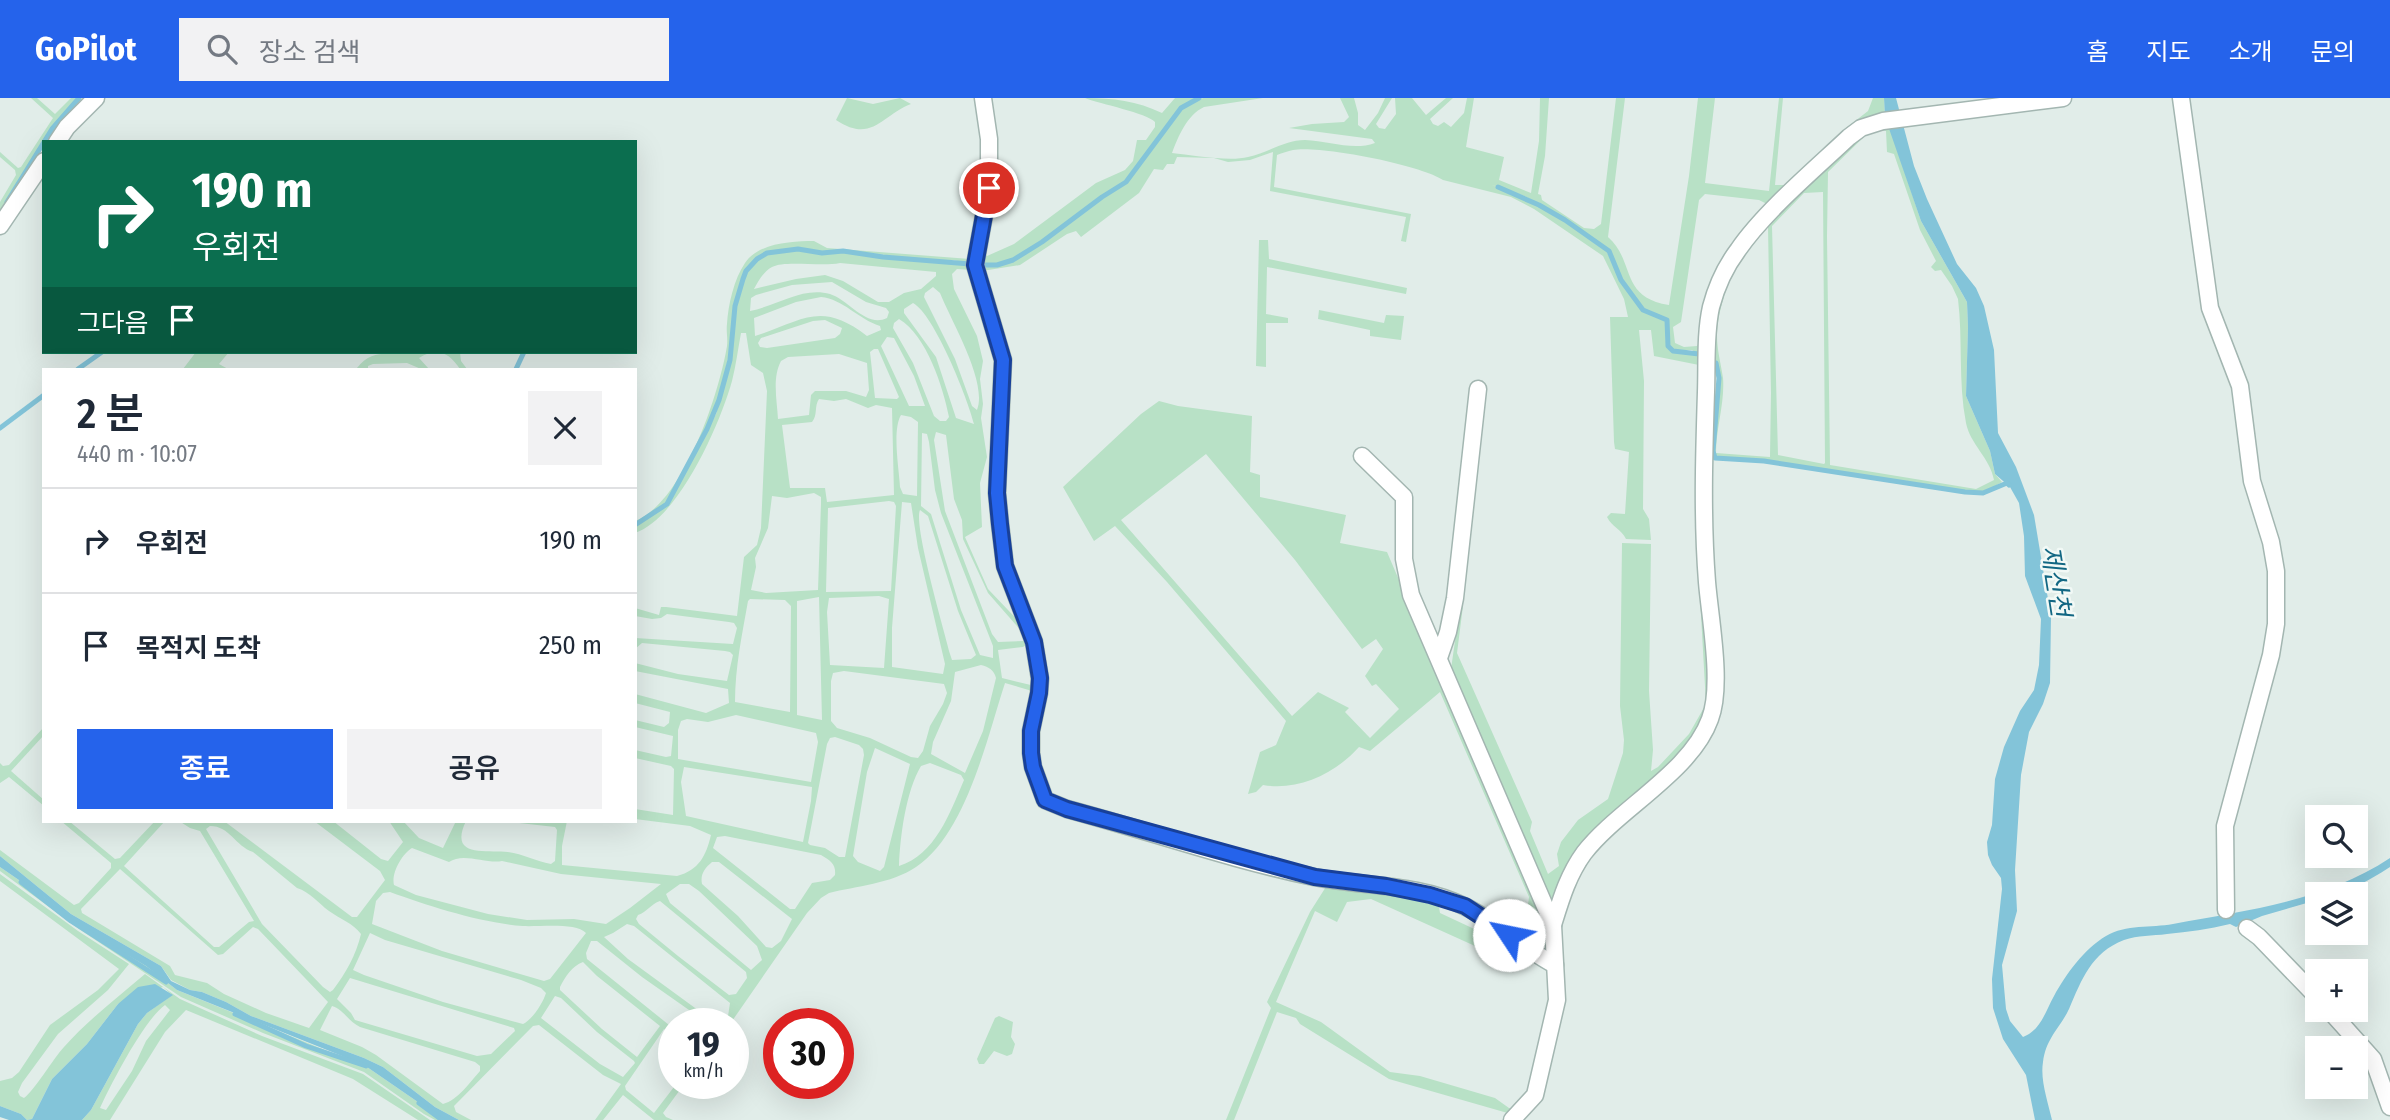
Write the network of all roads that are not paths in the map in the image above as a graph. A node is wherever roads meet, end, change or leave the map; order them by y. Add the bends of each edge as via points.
1 (96, 98) edge
2 (983, 98) edge
3 (2063, 98) edge
4 (2181, 98) edge
5 (58, 140) edge
6 (42, 164) edge
7 (0, 226) edge
8 (1478, 388) dead end
9 (1362, 456) dead end
10 (1439, 658) junction
11 (2227, 910) dead end
12 (1553, 925) junction
13 (2247, 928) dead end
14 (1555, 965) junction
15 (2305, 985) edge
16 (2340, 1022) edge
17 (2390, 1107) edge
18 (1512, 1120) edge

1 - 5 street
2 - 14 street via 989,188 975,265 1003,360 997,493 1005,566 1034,642 1040,678 1031,753 1045,800 1315,877 1448,900 1465,906
3 - 12 street via 1883,121 1861,128 1738,249 1709,317 1703,466 1714,707 1706,729 1676,767 1586,850 1566,883
4 - 11 street via 2210,307 2240,386 2252,481 2276,571 2271,655 2225,826
6 - 7 street
8 - 10 street via 1455,598
9 - 10 street via 1404,497 1404,559 1411,595
10 - 12 street
12 - 14 street
13 - 15 street
14 - 18 street via 1557,1000 1535,1096
16 - 17 street via 2373,1059

